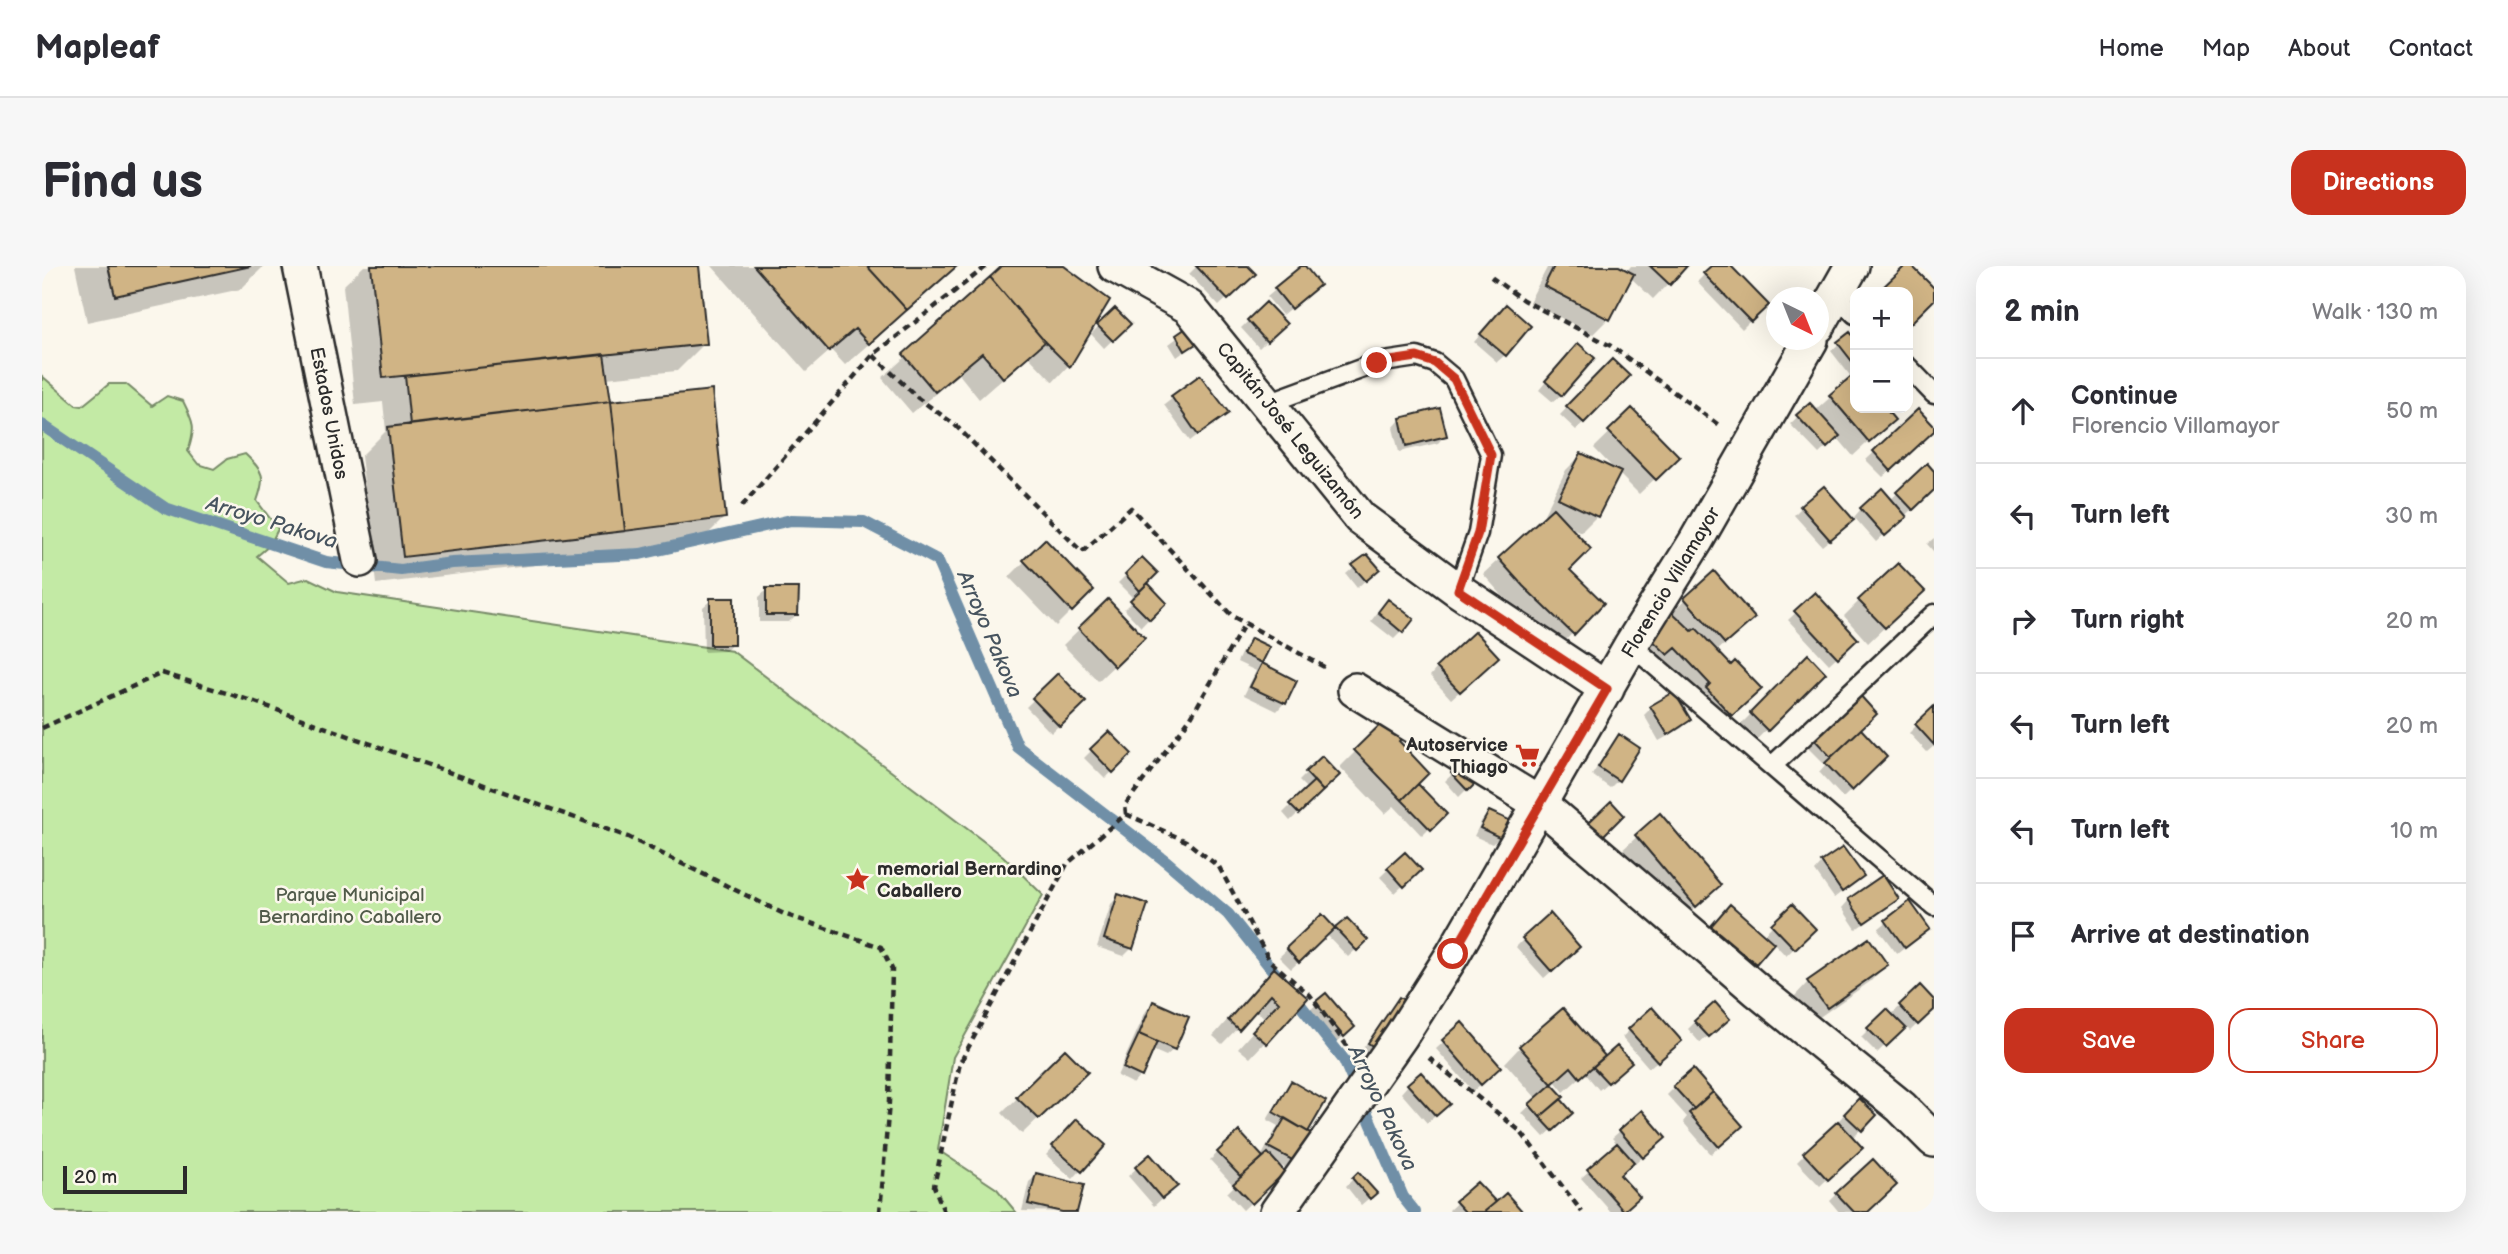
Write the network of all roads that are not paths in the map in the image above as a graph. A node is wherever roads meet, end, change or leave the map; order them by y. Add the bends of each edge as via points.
1 (300, 266) edge
2 (1115, 266) edge
3 (1852, 266) edge
4 (1846, 305) edge
5 (1829, 318) edge
6 (1805, 350) edge
7 (1913, 372) edge
8 (1934, 394) edge
9 (1268, 403) junction
10 (360, 560) dead end
11 (1458, 590) junction
12 (1934, 614) edge
13 (1631, 645) junction
14 (1607, 689) junction
15 (1355, 690) road end
16 (1772, 766) junction
17 (1540, 804) junction
18 (1934, 906) edge
19 (1934, 1140) edge
20 (1277, 1212) edge

1 - 10 street, Estados Unidos
2 - 9 street, Capitán José Leguizamón via 1189,306
3 - 4 street
4 - 5 street
6 - 13 street, Florencio Villamayor
7 - 8 lane
9 - 11 street, Capitán José Leguizamón via 1360,518
9 - 11 lane via 1377,363 1417,357 1435,363 1454,379 1491,455 1478,533
11 - 14 street, Capitán José Leguizamón
12 - 16 lane
13 - 14 street, Florencio Villamayor
13 - 16 lane
14 - 17 street, Florencio Villamayor
15 - 17 street
16 - 18 lane
17 - 19 street via 1901,1107
17 - 20 street, Florencio Villamayor via 1401,1036

